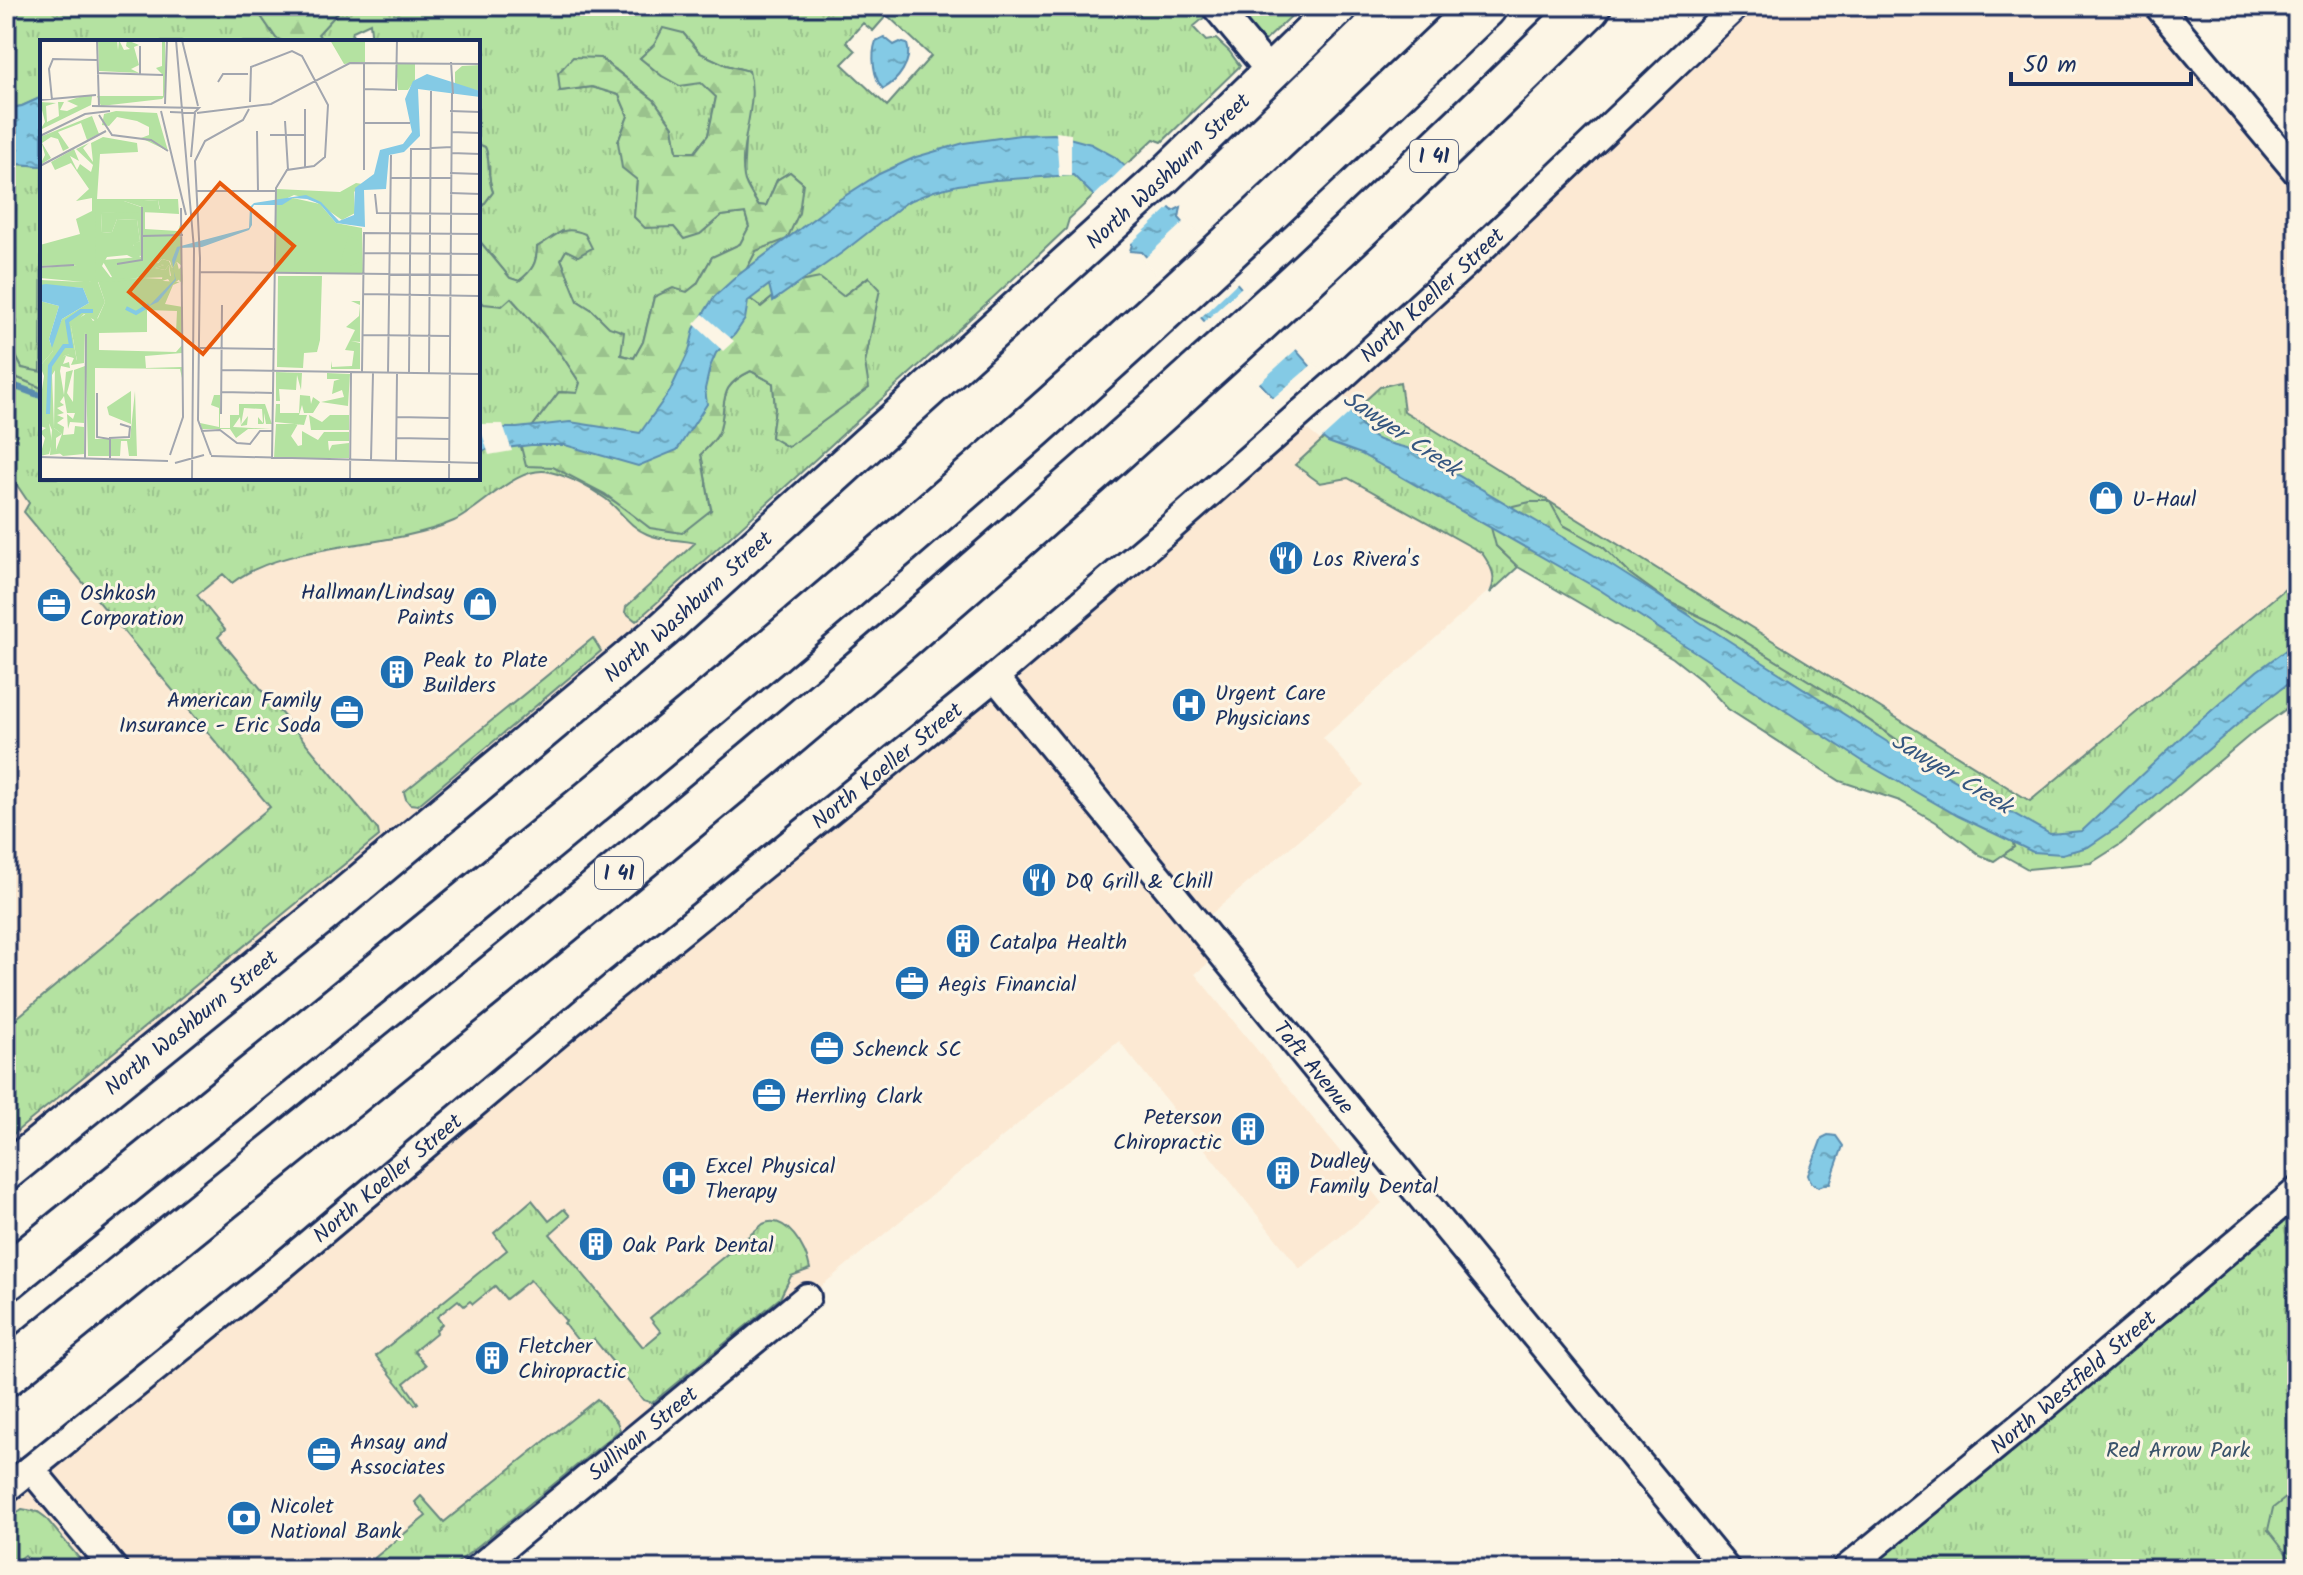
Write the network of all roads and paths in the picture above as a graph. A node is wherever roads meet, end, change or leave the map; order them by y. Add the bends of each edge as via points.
1 (1215, 6) edge
2 (1339, 6) edge
3 (1484, 6) edge
4 (1588, 6) edge
5 (1736, 6) edge
6 (2158, 6) edge
7 (1271, 73) junction
8 (2297, 172) edge
9 (995, 677) junction
10 (6, 1172) edge
11 (2297, 1191) edge
12 (6, 1278) edge
13 (807, 1297) dead end
14 (6, 1373) edge
15 (31, 1469) junction
16 (6, 1489) edge
17 (114, 1569) edge
18 (477, 1569) edge
19 (1726, 1569) edge
20 (1846, 1569) edge

1 - 7 street
2 - 7 street, North Washburn Street
3 - 12 highway via 1169,304 779,645
4 - 14 highway, I 41 via 1278,304 894,643
5 - 9 street, North Koeller Street via 1343,376
6 - 8 street
7 - 10 street, North Washburn Street via 663,630
9 - 15 street, North Koeller Street
9 - 19 street, Taft Avenue
11 - 20 street, North Westfield Street
13 - 18 street, Sullivan Street
15 - 16 street, North Koeller Street
15 - 17 street

